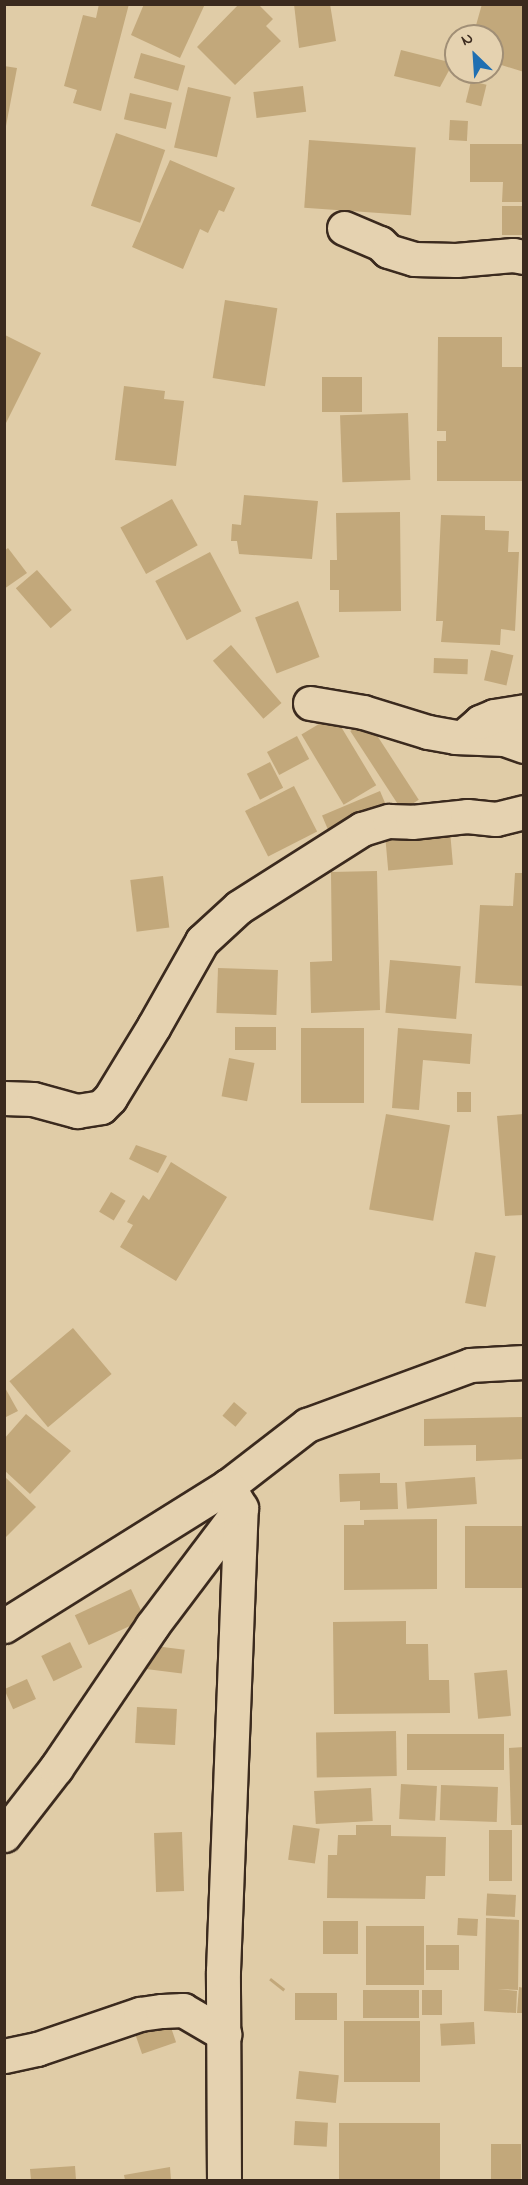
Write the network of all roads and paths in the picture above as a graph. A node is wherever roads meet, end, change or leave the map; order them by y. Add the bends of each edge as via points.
1 (344, 228) dead end
2 (524, 257) edge
3 (310, 703) dead end
4 (524, 711) edge
5 (463, 737) junction
6 (524, 746) edge
7 (524, 812) edge
8 (4, 1098) edge
9 (524, 1362) edge
10 (234, 1497) junction
11 (4, 1626) edge
12 (4, 1835) edge
13 (224, 2034) junction
14 (4, 2056) edge
15 (225, 2181) edge

1 - 2 street via 380,243 388,251 414,259
3 - 5 street
4 - 5 street via 494,716
5 - 6 street via 504,739
7 - 8 street via 496,819 466,816 389,821 362,829 239,907 202,941 154,1026 101,1107 77,1111 33,1099
9 - 10 street via 470,1365 308,1425
10 - 11 street
10 - 12 street via 56,1768
10 - 13 street
13 - 14 street via 183,2010 162,2011 140,2014 37,2049
13 - 15 street

